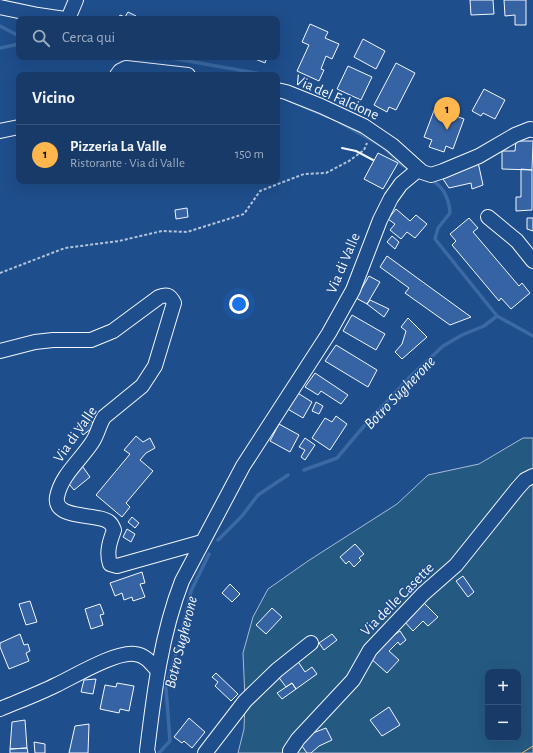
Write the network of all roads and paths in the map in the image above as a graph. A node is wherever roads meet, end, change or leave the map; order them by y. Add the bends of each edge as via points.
1 (76, 0) edge
2 (0, 7) edge
3 (50, 16) edge
4 (68, 16) edge
5 (125, 65) edge
6 (169, 72) edge
7 (282, 91) edge
8 (532, 126) edge
9 (16, 128) edge
10 (0, 130) edge
11 (368, 141) dead end
12 (414, 173) junction
13 (280, 183) edge
14 (276, 184) edge
15 (488, 217) dead end
16 (533, 260) edge
17 (0, 273) edge
18 (0, 351) edge
19 (533, 476) edge
20 (202, 542) junction
21 (311, 643) dead end
22 (157, 670) junction
23 (0, 710) edge
24 (290, 751) dead end
25 (148, 753) edge
26 (205, 753) edge

1 - 4 street
2 - 3 street
5 - 6 street
7 - 12 street, Via del Falcione via 364,126 392,144
8 - 12 street via 479,156 435,174
9 - 10 street
11 - 13 path via 364,150 326,173 304,174
12 - 20 street, Via di Valle via 397,190 386,207 352,290 329,333 243,466
14 - 17 path via 260,190 244,214 208,226 187,232 162,231 119,241 65,248
15 - 16 street via 517,241
18 - 20 street, Via di Valle via 35,342 91,340 113,331 159,296 167,294 171,297 174,303 155,366 142,386 104,417 93,441 62,481 56,499 60,508 67,513 102,519 110,523 114,530 109,544 110,564 117,566
19 - 24 street, Via delle Casette via 517,489 456,565 423,594 370,650 353,680
20 - 22 street, Via di Valle via 174,600
21 - 26 street via 277,670 245,701
22 - 23 street via 143,656 136,654 113,657
22 - 25 street, Via di Valle

